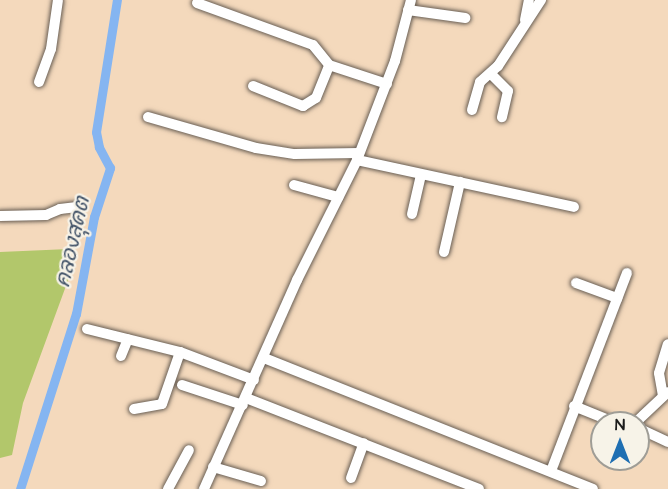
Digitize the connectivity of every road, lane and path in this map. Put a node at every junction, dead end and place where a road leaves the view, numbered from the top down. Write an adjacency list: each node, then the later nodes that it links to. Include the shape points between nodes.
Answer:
1 (58, 0): 10 (street, via 51,49)
2 (529, 0): 7 (street)
3 (541, 0): 7 (street)
4 (197, 3): 8 (street, via 313,45)
5 (410, 5): 6 (street); 11 (street)
6 (465, 18)
7 (524, 25): 9 (street)
8 (329, 64): 11 (street); 12 (street, via 316,98 303,106)
9 (491, 74): 13 (street, via 478,86); 15 (street, via 508,91)
10 (39, 82)
11 (387, 84): 16 (street)
12 (253, 86)
13 (472, 110)
14 (148, 117): 16 (street, via 256,148)
15 (502, 117)
16 (358, 157): 17 (street); 20 (street)
17 (421, 176): 18 (street); 23 (street)
18 (460, 182): 22 (street); 25 (street)
19 (294, 185): 20 (street)
20 (338, 197): 34 (street)
21 (77, 207): 24 (street, via 46,216)
22 (574, 207)
23 (412, 214)
24 (0, 216)
25 (444, 252)
26 (627, 273): 28 (street)
27 (576, 283): 28 (street)
28 (617, 298): 39 (street)
29 (87, 328): 30 (street)
30 (128, 339): 32 (street); 33 (street)
31 (668, 344): 37 (street, via 659,373)
32 (180, 352): 35 (street); 40 (street, via 162,404)
33 (121, 356)
34 (264, 358): 35 (street); 48 (street)
35 (254, 380): 38 (street)
36 (182, 385): 38 (street)
37 (666, 394): 41 (street)
38 (245, 402): 45 (street); 47 (street)
39 (574, 406): 42 (street); 48 (street)
40 (134, 409)
41 (648, 411)
42 (590, 412)
43 (650, 434): 44 (street)
44 (668, 442)
45 (363, 444): 49 (street); 51 (street)
46 (189, 450): 52 (street)
47 (213, 467): 50 (street); 53 (street)
48 (550, 471): 55 (street)
49 (351, 478)
50 (261, 481)
51 (453, 484): 54 (street)
52 (168, 489)
53 (204, 489)
54 (479, 489)
55 (593, 489)

